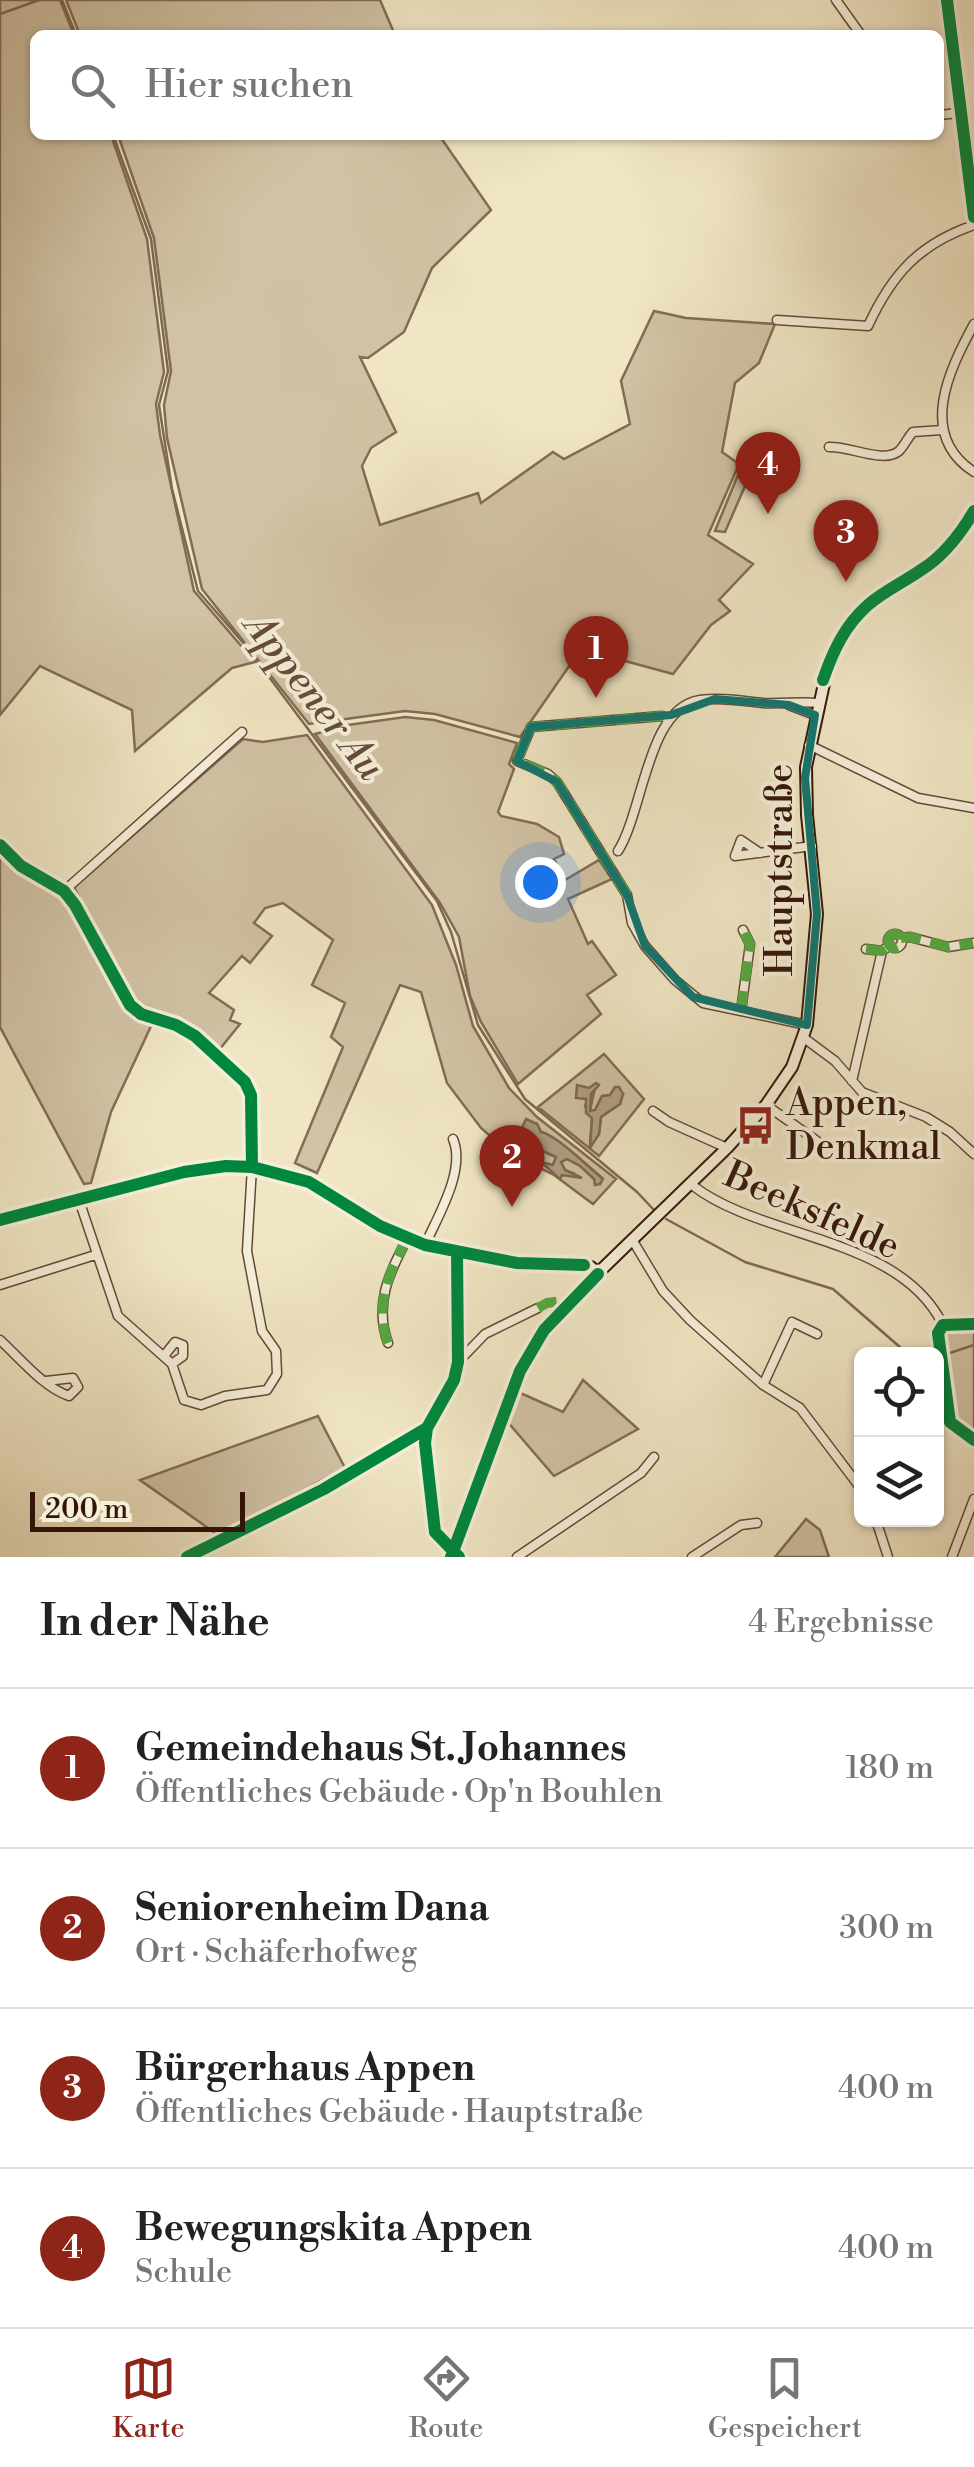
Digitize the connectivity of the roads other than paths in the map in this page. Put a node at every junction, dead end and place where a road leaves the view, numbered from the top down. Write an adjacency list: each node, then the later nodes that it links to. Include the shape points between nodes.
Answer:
1 (836, 0): 3 (street)
2 (947, 0): 5 (main road)
3 (857, 30)
4 (944, 115): 5 (street)
5 (959, 116): 6 (street); 7 (main road)
6 (974, 116)
7 (974, 217)
8 (974, 225): 9 (street, via 910,261 868,326)
9 (777, 320)
10 (974, 324): 11 (street, via 947,382)
11 (942, 430): 12 (street, via 914,432 887,457); 13 (street)
12 (829, 447)
13 (974, 472)
14 (974, 510): 15 (main road, Hauptstraße)
15 (971, 524): 16 (main road, Hauptstraße, via 931,564 850,624 828,664)
16 (816, 709): 17 (street, via 700,700); 19 (main road, Hauptstraße)
17 (668, 718): 23 (street); 30 (street, via 531,727 517,762 548,774 569,799 627,895 645,946 693,997)
18 (242, 732): 25 (street)
19 (809, 745): 20 (street, via 918,798); 22 (main road, Hauptstraße)
20 (974, 808)
21 (0, 845): 25 (street)
22 (812, 846): 24 (street); 31 (main road, Hauptstraße, via 817,914)
23 (618, 851)
24 (760, 853)
25 (64, 891): 40 (street, via 130,1004 194,1036 245,1082)
26 (742, 930): 30 (street, via 750,944)
27 (974, 942): 28 (street, via 950,948 897,934)
28 (886, 948): 29 (street); 33 (street)
29 (866, 949)
30 (741, 1011): 31 (street)
31 (807, 1025): 32 (main road, Hauptstraße)
32 (804, 1038): 33 (street); 34 (main road, Hauptstraße)
33 (852, 1081): 39 (street, via 862,1092 926,1117)
34 (766, 1104): 37 (street); 38 (main road, Hauptstraße)
35 (653, 1111): 38 (street)
36 (453, 1139): 46 (street, via 452,1175)
37 (817, 1141)
38 (727, 1148): 41 (main road, Hauptstraße)
39 (974, 1154)
40 (252, 1167): 42 (main road, via 204,1168); 44 (main road, via 321,1187); 59 (street, via 247,1252 262,1331 276,1351 275,1380 266,1390 193,1405 184,1400)
41 (692, 1185): 45 (main road, Hauptstraße); 52 (street, Beeksfelde, via 892,1272 925,1297)
42 (78, 1200): 43 (main road); 48 (street)
43 (0, 1220)
44 (407, 1238): 46 (main road); 56 (street, via 384,1291)
45 (634, 1241): 49 (main road, Hauptstraße); 61 (street, via 663,1291)
46 (426, 1244): 47 (main road)
47 (457, 1252): 49 (main road, via 528,1265 591,1267); 58 (street)
48 (95, 1255): 50 (street); 57 (street, via 118,1316)
49 (593, 1278): 71 (main road, Hauptstraße, via 544,1330 520,1371)
50 (0, 1285)
51 (538, 1308): 58 (street, via 486,1334)
52 (943, 1324): 53 (street); 63 (street, via 938,1334 950,1422)
53 (974, 1324)
54 (817, 1334): 61 (street, via 792,1322)
55 (0, 1340): 60 (street)
56 (388, 1343)
57 (164, 1356): 59 (street); 59 (street, via 170,1344 183,1344 183,1356)
58 (458, 1362): 62 (street)
59 (172, 1364)
60 (46, 1381)
61 (763, 1385): 65 (street, via 800,1408)
62 (427, 1428): 69 (street); 70 (street)
63 (974, 1440)
64 (654, 1457): 72 (street)
65 (854, 1479)
66 (974, 1499): 75 (street)
67 (757, 1523): 73 (street)
68 (878, 1527): 74 (street)
69 (439, 1539)
70 (187, 1557)
71 (451, 1557)
72 (517, 1557)
73 (692, 1557)
74 (888, 1557)
75 (952, 1557)

